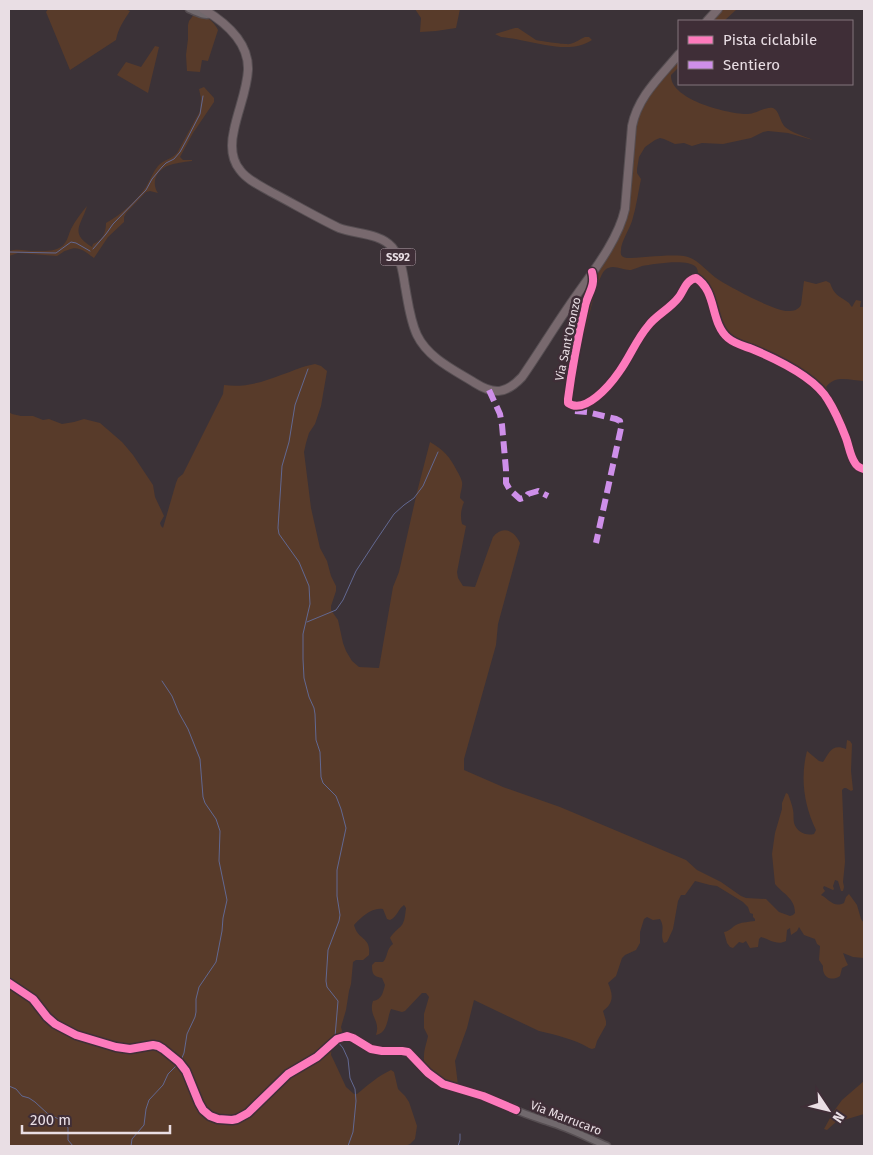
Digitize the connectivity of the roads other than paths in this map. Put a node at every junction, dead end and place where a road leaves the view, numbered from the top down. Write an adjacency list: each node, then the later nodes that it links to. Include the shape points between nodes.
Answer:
1 (190, 9): 4 (street)
2 (203, 9): 4 (main road, SS92)
3 (718, 9): 5 (main road)
4 (211, 14): 7 (main road, SS92, via 231,30 247,59 247,79 232,142 239,169 253,181 338,228 388,243 400,263 417,335 431,354 452,369 489,390 513,386)
5 (709, 20)
6 (678, 55): 7 (main road, SS92, via 638,107 632,126 624,215)
7 (592, 272): 8 (street, Via Sant'Oronzo, via 594,284 586,303 568,403 584,405 608,386 648,325 675,302 689,281 696,278 708,292 726,337 792,369 824,393 846,436 854,462)
8 (864, 469)
9 (9, 983): 10 (street, Via Marrucaro, via 33,999 60,1028 76,1035 116,1047 158,1046 163,1049 186,1071 203,1110 218,1119 232,1120 248,1113 288,1074 322,1054 335,1040 347,1036 371,1049 406,1051 443,1084 483,1096)
10 (607, 1146)

